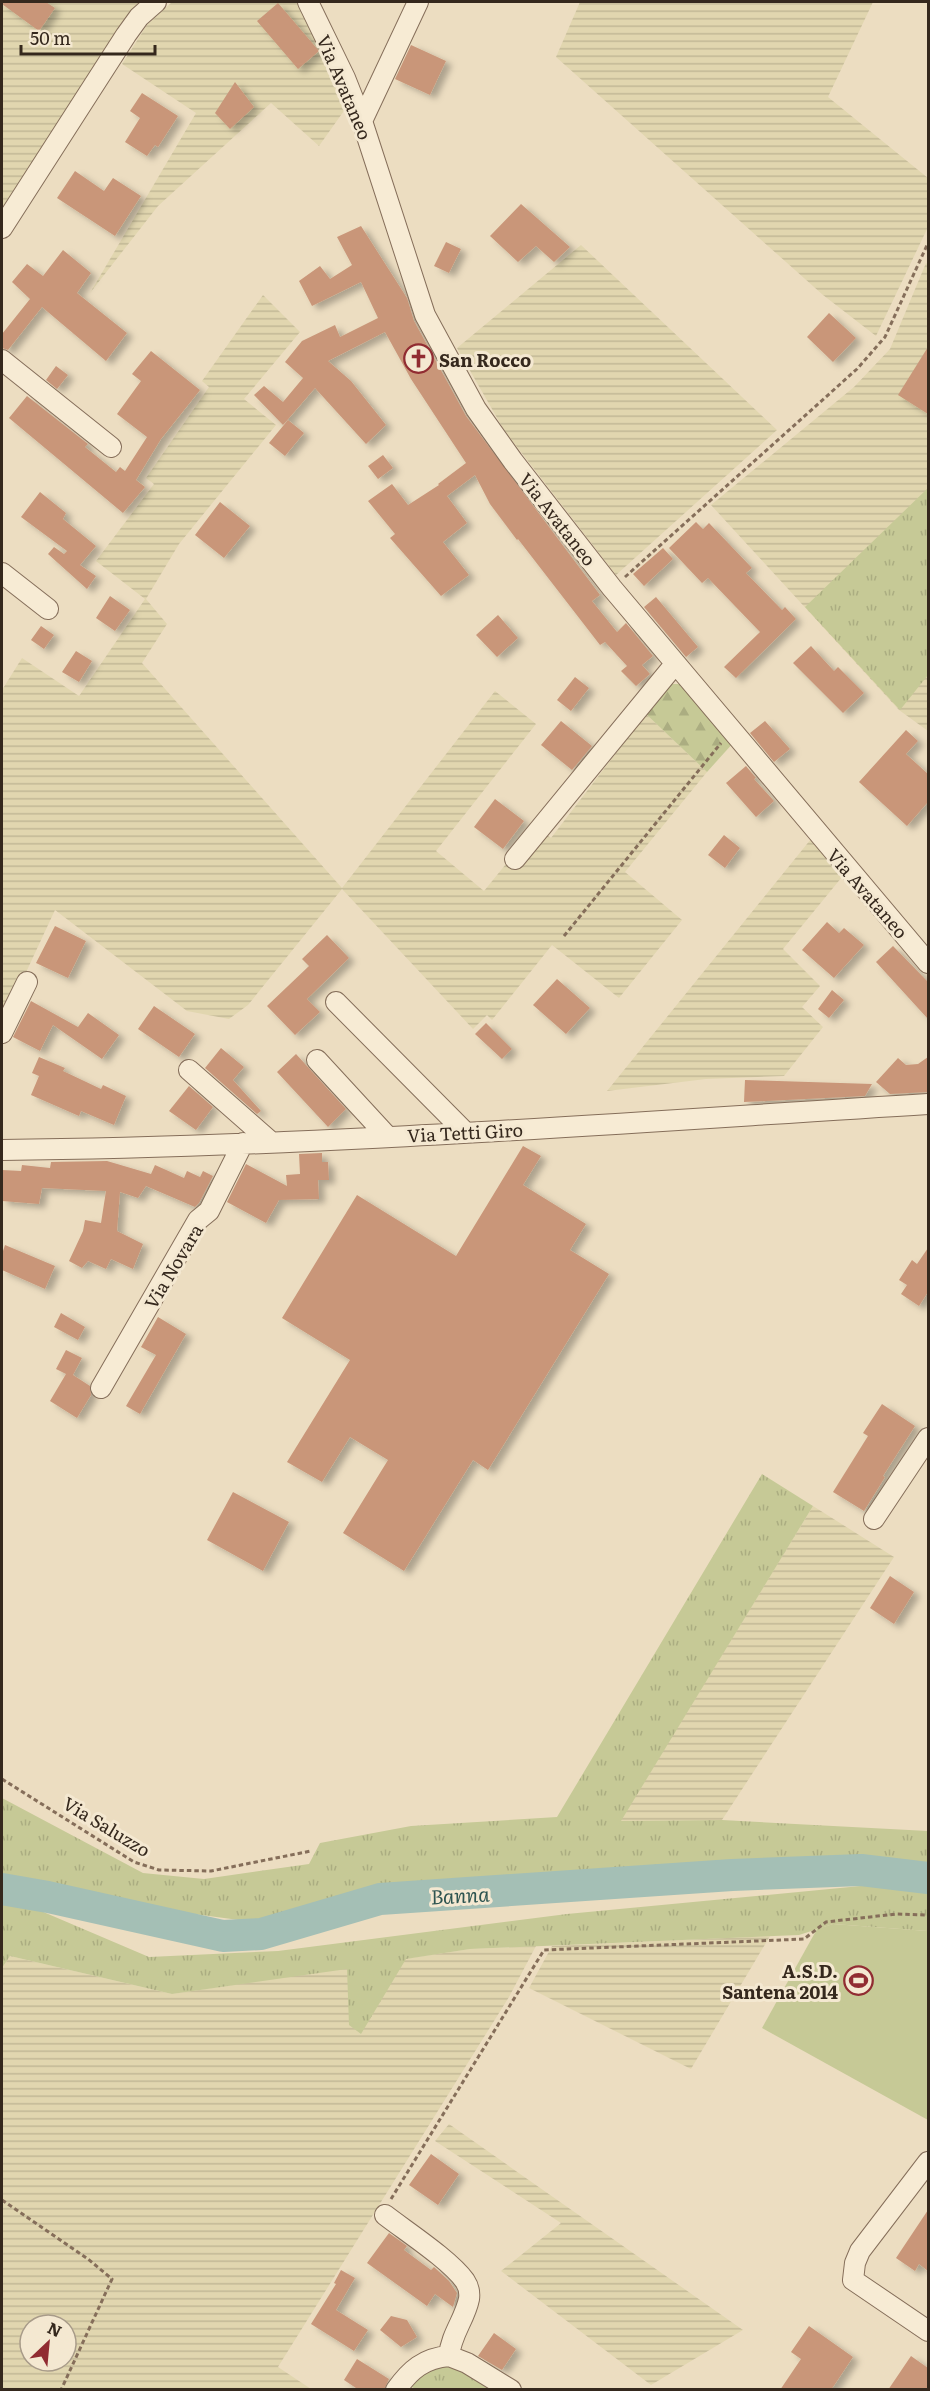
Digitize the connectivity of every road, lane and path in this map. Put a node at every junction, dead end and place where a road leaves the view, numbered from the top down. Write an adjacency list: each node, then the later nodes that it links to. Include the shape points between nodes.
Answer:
1 (156, 2): 5 (street, via 126,35)
2 (308, 2): 4 (street, Via Avataneo)
3 (418, 2): 4 (street)
4 (362, 121): 10 (street, Via Avataneo, via 414,286 438,341 492,432)
5 (2, 228)
6 (928, 243): 10 (path, via 885,337 857,369)
7 (2, 360): 8 (street)
8 (111, 447)
9 (2, 573): 11 (street)
10 (612, 588): 12 (street, Via Avataneo)
11 (48, 609)
12 (675, 664): 13 (street, Via Avataneo); 14 (street)
13 (731, 730): 15 (path); 16 (street, Via Avataneo)
14 (515, 859)
15 (564, 936)
16 (928, 963)
17 (27, 982): 19 (street)
18 (336, 1002): 23 (street)
19 (2, 1032)
20 (317, 1060): 24 (street)
21 (189, 1070): 25 (street)
22 (928, 1104): 23 (street, Via Tetti Giro)
23 (465, 1132): 24 (street, Via Tetti Giro)
24 (387, 1136): 25 (street, Via Tetti Giro)
25 (271, 1142): 26 (street, Via Tetti Giro)
26 (243, 1143): 27 (street, Via Tetti Giro); 28 (street, Via Novara, via 209,1211 198,1220)
27 (2, 1150)
28 (101, 1388)
29 (928, 1438): 30 (street)
30 (874, 1519)
31 (2, 1779): 32 (path, Via Saluzzo, via 116,1852 159,1870 211,1871)
32 (311, 1851)
33 (928, 1915): 36 (path, via 896,1914 826,1922 804,1939 544,1950)
34 (928, 2162): 37 (street, via 860,2251 853,2280)
35 (2, 2200): 39 (path, via 112,2279)
36 (385, 2215): 38 (street, via 466,2282 469,2298 452,2336)
37 (928, 2331)
38 (449, 2356): 40 (street, via 426,2361 405,2377); 41 (street)
39 (61, 2390)
40 (396, 2390)
41 (512, 2390)

